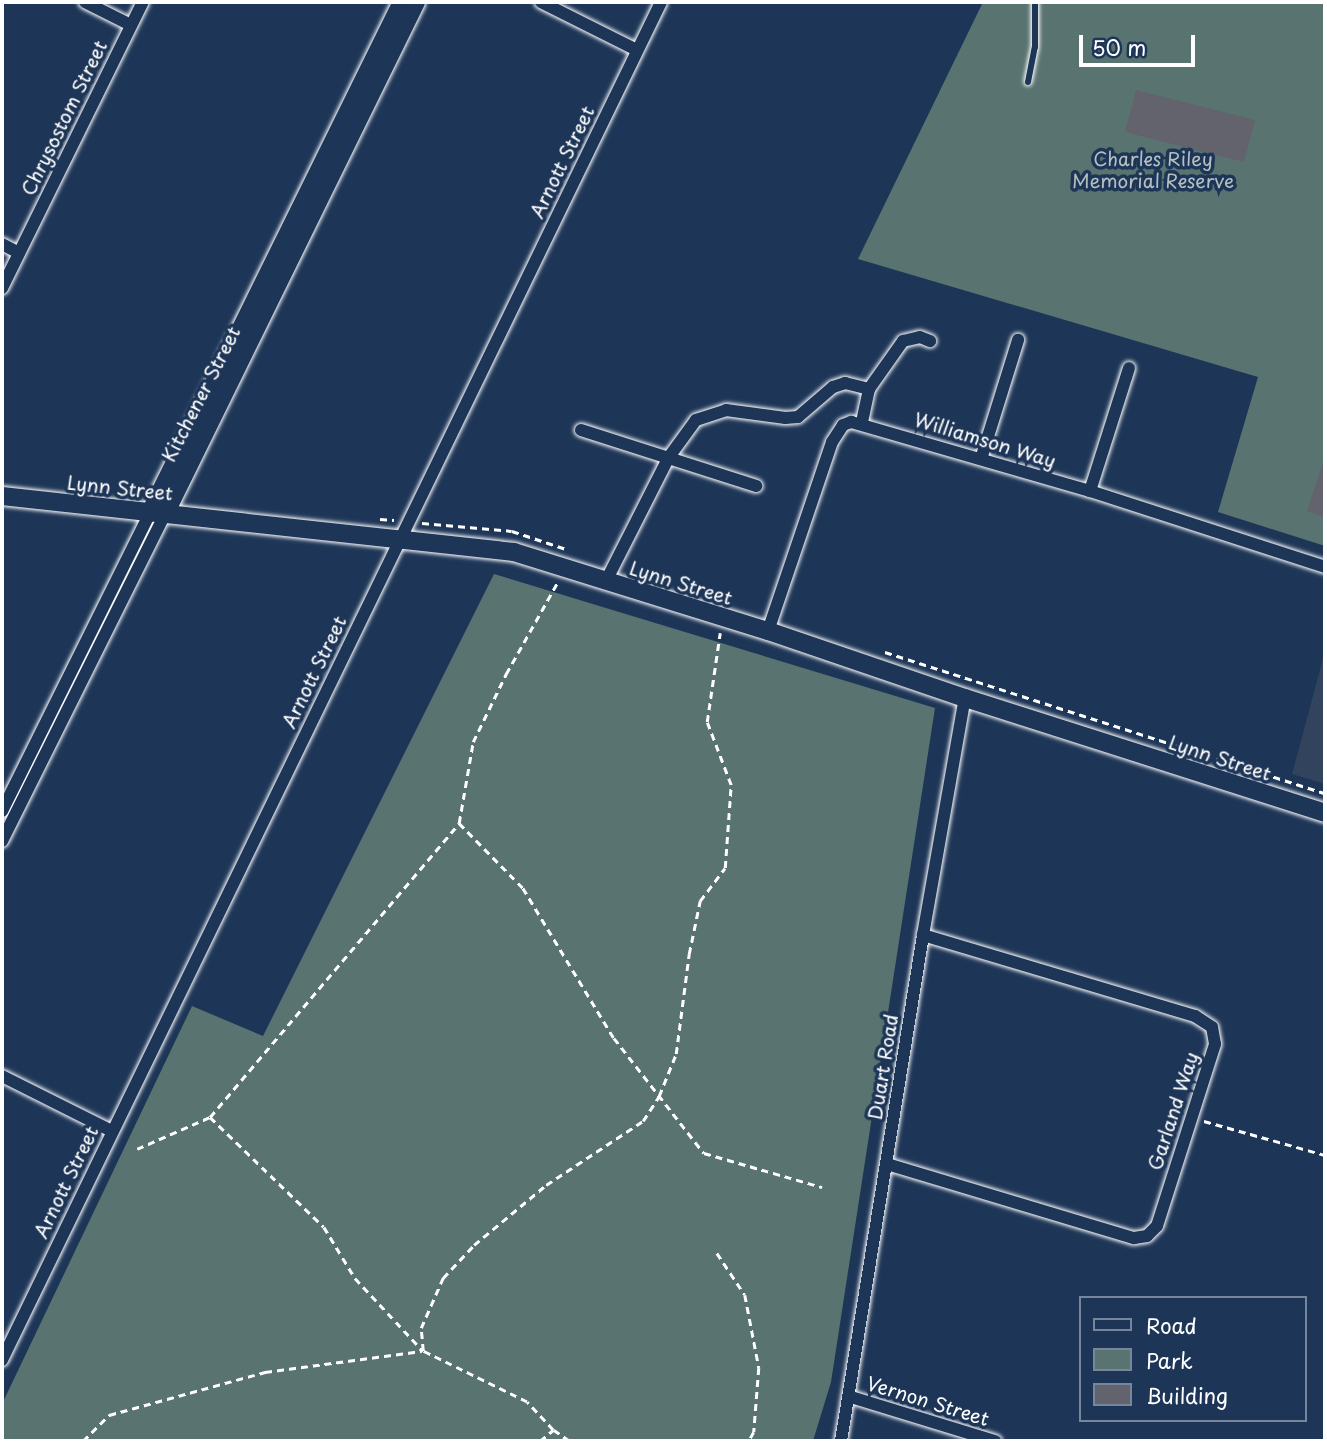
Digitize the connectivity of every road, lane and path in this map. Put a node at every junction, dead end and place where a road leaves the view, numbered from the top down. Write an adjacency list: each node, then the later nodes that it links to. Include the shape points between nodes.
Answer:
1 (85, 2): 8 (street)
2 (143, 2): 8 (street, Chrysostom Street)
3 (402, 2): 25 (street, Kitchener Street)
4 (416, 2): 25 (street, Kitchener Street)
5 (541, 2): 9 (street)
6 (661, 2): 9 (street, Arnott Street)
7 (1035, 2): 10 (lane, via 1035,47)
8 (131, 24): 12 (street, Chrysostom Street)
9 (637, 50): 26 (street, Arnott Street)
10 (1028, 82)
11 (2, 244): 12 (street)
12 (19, 253): 13 (street, Chrysostom Street)
13 (2, 288)
14 (1018, 340): 21 (street)
15 (930, 341): 17 (street, via 920,337 903,341)
16 (1129, 368): 23 (street)
17 (869, 389): 18 (street); 20 (street, via 845,383 832,387 798,417 741,410 709,413 688,428)
18 (862, 422): 21 (street, Williamson Way); 31 (street, via 843,425 832,442)
19 (581, 430): 20 (street)
20 (669, 457): 22 (street); 29 (street)
21 (981, 459): 23 (street, Williamson Way)
22 (756, 486)
23 (1090, 491): 27 (street, Williamson Way)
24 (2, 496): 25 (street, Lynn Street)
25 (158, 513): 26 (street, Lynn Street); 33 (street, Kitchener Street); 36 (street, Kitchener Street)
26 (401, 538): 28 (street, Lynn Street, via 514,552); 42 (street, Arnott Street)
27 (1325, 567)
28 (564, 568): 29 (street, Lynn Street); 35 (path, via 473,742)
29 (606, 581): 30 (street, Lynn Street)
30 (722, 618): 31 (street, Lynn Street); 39 (path, via 707,722 731,785 725,868 700,901 676,1054)
31 (768, 631): 32 (street, Lynn Street)
32 (965, 698): 34 (street, Lynn Street); 37 (street, Duart Road)
33 (2, 811)
34 (1325, 813)
35 (459, 823): 39 (path, via 523,888 614,1038); 40 (path)
36 (2, 841)
37 (923, 935): 41 (street, Garland Way, via 1195,1016 1212,1027 1215,1044); 45 (street, Duart Road)
38 (2, 1076): 42 (street)
39 (659, 1096): 46 (path, via 704,1153); 48 (path, via 643,1121 546,1185 474,1245 443,1278 421,1328)
40 (210, 1117): 43 (path); 48 (path, via 324,1227 355,1278)
41 (1192, 1118): 44 (path); 45 (street, Garland Way, via 1157,1226 1147,1236 1134,1238)
42 (112, 1131): 49 (street, Arnott Street)
43 (137, 1149)
44 (1325, 1155)
45 (887, 1164): 50 (street, Duart Road)
46 (822, 1187)
47 (716, 1253): 55 (path, via 744,1294 759,1368 754,1432)
48 (423, 1351): 51 (path, via 527,1402); 52 (path, via 265,1371 109,1415)
49 (2, 1360)
50 (851, 1397): 56 (street, Duart Road); 57 (street, Vernon Street)
51 (553, 1430): 53 (path); 54 (path)
52 (83, 1441)
53 (540, 1441)
54 (569, 1441)
55 (749, 1441)
56 (841, 1441)
57 (995, 1441)

